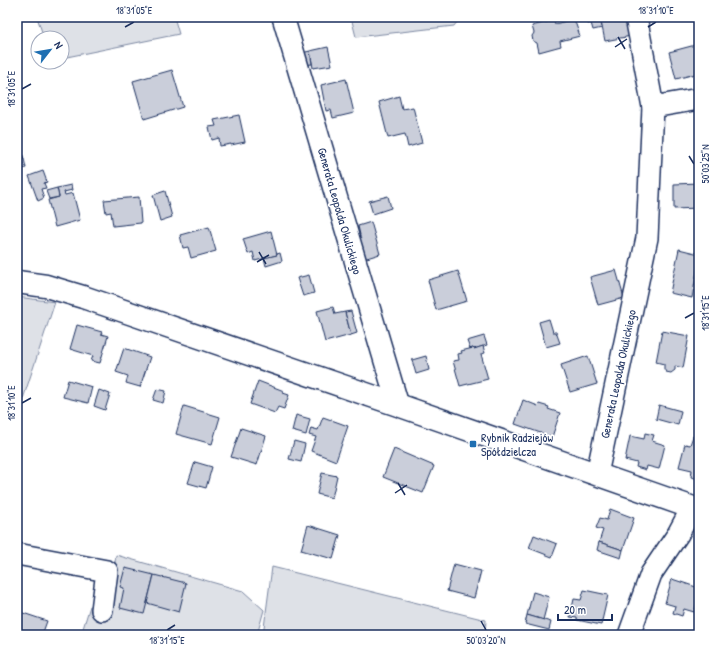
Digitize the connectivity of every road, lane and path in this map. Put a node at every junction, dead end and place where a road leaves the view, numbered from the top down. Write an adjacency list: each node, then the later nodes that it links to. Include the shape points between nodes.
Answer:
1 (283, 17): 6 (street, Generała Leopolda Okulickiego)
2 (636, 17): 4 (street, Generała Leopolda Okulickiego)
3 (699, 99): 4 (street)
4 (653, 107): 7 (street, Generała Leopolda Okulickiego, via 647,238)
5 (17, 282): 6 (street, via 46,286 77,296)
6 (398, 405): 7 (street)
7 (597, 474): 8 (street)
8 (695, 509): 11 (street, via 651,574)
9 (17, 554): 10 (street, via 107,571)
10 (102, 610)
11 (629, 635)

